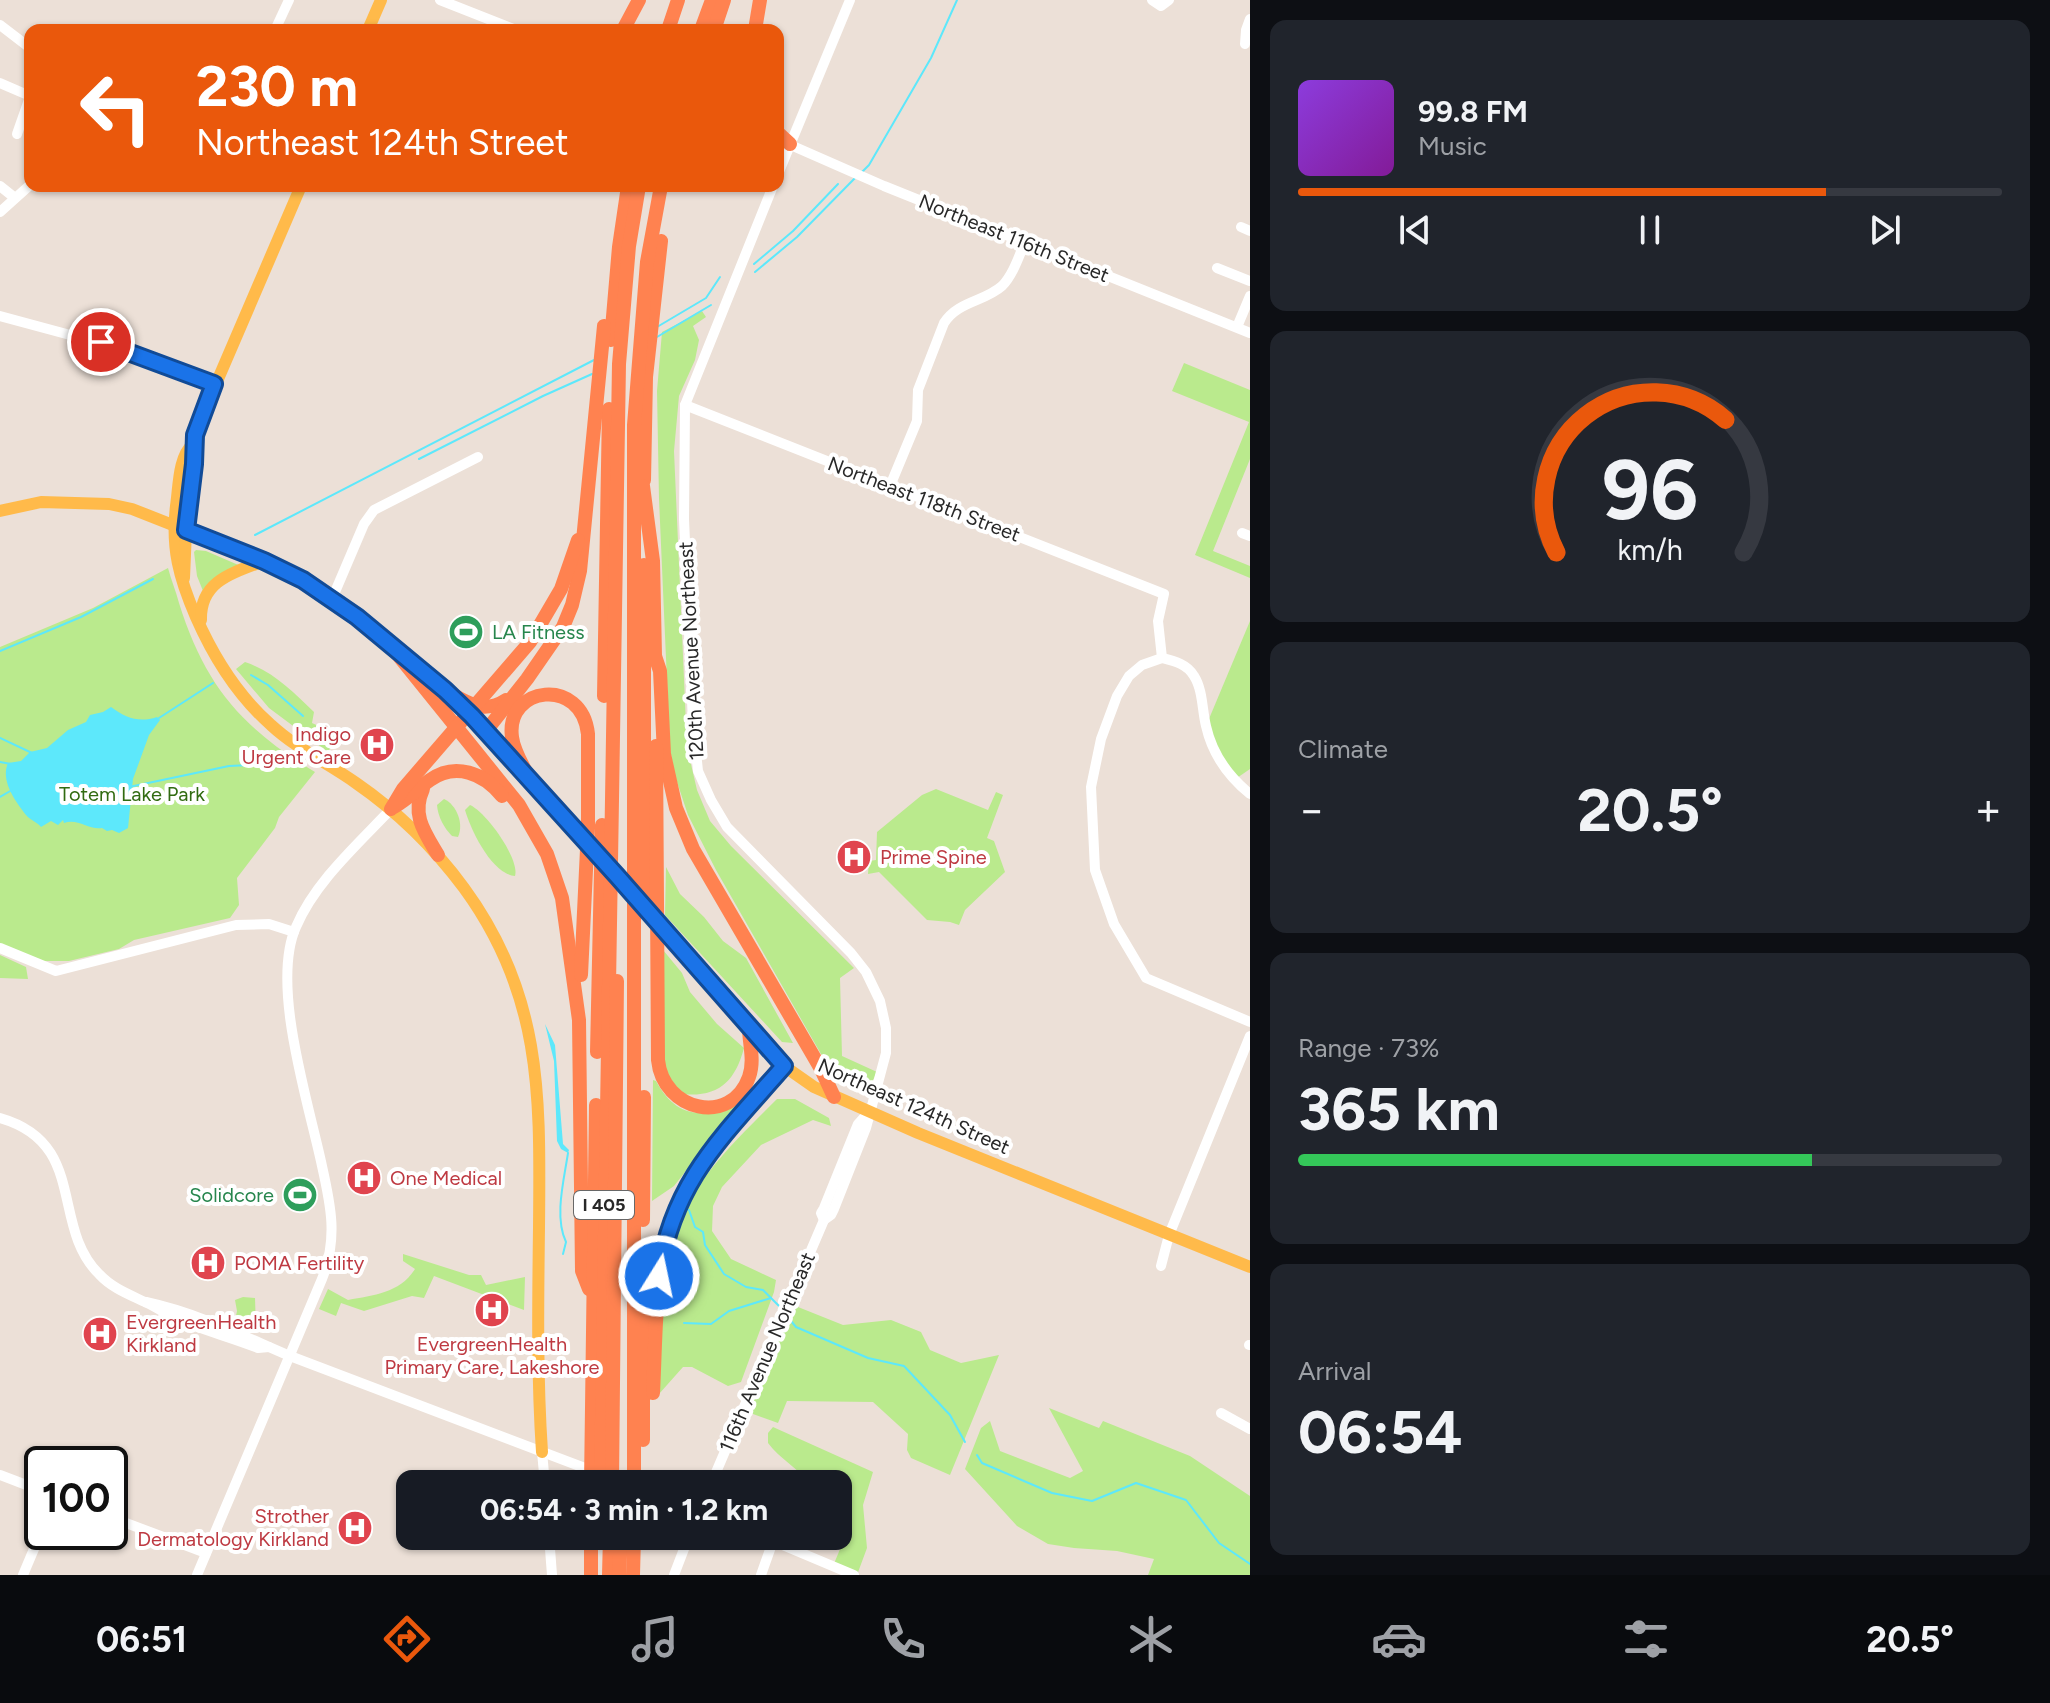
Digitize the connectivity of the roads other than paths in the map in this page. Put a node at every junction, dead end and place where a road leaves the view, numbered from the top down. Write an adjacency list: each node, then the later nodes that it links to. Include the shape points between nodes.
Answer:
1 (289, 0): 14 (street)
2 (381, 0): 15 (main road)
3 (440, 0): 16 (street)
4 (641, 0): 17 (highway); 18 (highway)
5 (678, 0): 19 (highway)
6 (687, 0): 20 (highway)
7 (712, 0): 21 (highway)
8 (724, 0): 22 (highway)
9 (760, 0): 23 (highway)
10 (850, 0): 31 (street)
11 (1152, 0): 12 (street, via 1161,6)
12 (1169, 0)
13 (1250, 19): 26 (street)
14 (278, 24)
15 (371, 24)
16 (501, 24)
17 (627, 24)
18 (638, 24)
19 (670, 24)
20 (679, 24)
21 (703, 24)
22 (716, 24)
23 (755, 24)
24 (0, 25): 25 (street)
25 (24, 43)
26 (1245, 44)
27 (0, 83): 28 (street)
28 (24, 93)
29 (24, 114): 30 (street)
30 (17, 134)
31 (784, 143): 42 (street, Northeast 116th Street)
32 (0, 186): 40 (street)
33 (24, 190): 40 (street)
34 (298, 192): 52 (main road)
35 (627, 192): 48 (highway)
36 (638, 192): 48 (highway, I 405)
37 (660, 192): 46 (highway, I 405, via 647,262)
38 (670, 192): 46 (highway, I 405)
39 (771, 192): 54 (street, 120th Avenue Northeast)
40 (15, 198): 41 (street)
41 (0, 212)
42 (1025, 242): 49 (street, Northeast 116th Street); 57 (street, via 1003,285 960,307 944,323 918,390 917,421)
43 (1217, 268): 44 (street)
44 (1250, 281)
45 (1250, 296): 49 (street)
46 (648, 300): 51 (highway, I 405)
47 (0, 316): 52 (street, via 122,349)
48 (612, 327): 53 (highway); 53 (highway, I 405)
49 (1237, 327): 50 (street, Northeast 116th Street)
50 (1250, 333)
51 (641, 380): 56 (highway, I 405); 80 (highway, I 405, via 632,666)
52 (214, 384): 60 (main road, via 193,444 194,464)
53 (608, 391): 59 (highway); 76 (highway, I 405); 92 (highway, I 405)
54 (685, 405): 57 (street, Northeast 118th Street); 87 (street, 120th Avenue Northeast, via 685,575 698,771 727,827 851,953 876,990 884,1011 886,1053)
55 (478, 457): 62 (street, via 374,510)
56 (643, 486): 65 (highway, via 653,561); 97 (highway, I 405)
57 (890, 486): 66 (street, Northeast 118th Street, via 1164,594 1158,621)
58 (0, 511): 60 (main road, via 41,502 89,502 132,509)
59 (587, 513): 68 (highway, via 572,605 552,646); 74 (highway, via 561,589 530,642)
60 (180, 528): 61 (main road); 63 (main road, via 184,581)
61 (264, 561): 62 (main road); 63 (main road, via 210,588 201,603)
62 (332, 599): 64 (main road)
63 (201, 627): 74 (main road, via 229,677 269,724)
64 (386, 640): 67 (main road); 78 (highway, via 505,785 539,840 562,898)
65 (655, 656): 83 (highway, via 658,1060 671,1093 688,1104 708,1107 735,1097 750,1074); 86 (highway, via 666,768 676,808)
66 (1162, 658): 73 (street, via 1178,662 1195,677 1214,751); 82 (street, via 1129,676 1101,739 1091,787 1094,863 1114,924 1146,978)
67 (445, 690): 69 (highway)
68 (516, 693): 69 (highway, via 496,706); 70 (highway)
69 (471, 708): 70 (main road, Northeast 124th Street)
70 (486, 731): 72 (main road, Northeast 124th Street)
71 (428, 781): 74 (highway); 75 (highway, via 419,797 418,815); 78 (highway, via 463,771 495,787 535,847)
72 (532, 783): 81 (highway, via 512,738 514,718 535,697 559,695 580,708 588,734); 83 (main road, Northeast 124th Street)
73 (1250, 794)
74 (391, 809): 75 (main road); 77 (street, via 325,881)
75 (438, 855): 98 (main road, via 501,951 534,1054 540,1124)
76 (611, 925): 94 (highway, via 618,999); 103 (highway, I 405, via 605,1115)
77 (294, 932): 79 (street, via 269,924 236,925 56,971); 93 (street, via 287,963 288,1006 333,1228 327,1266)
78 (570, 939): 81 (highway)
79 (0, 948)
80 (635, 955): 94 (highway, via 629,972 625,1070); 102 (highway, I 405)
81 (579, 1020): 92 (highway, via 582,1271)
82 (1250, 1022)
83 (749, 1027): 85 (main road, Northeast 124th Street)
84 (1250, 1036): 89 (street)
85 (784, 1066): 86 (main road, Northeast 124th Street); 97 (highway, via 706,1156 674,1215 660,1268 651,1413)
86 (834, 1097): 87 (main road, Northeast 124th Street)
87 (869, 1112): 89 (main road, Northeast 124th Street); 106 (street, 116th Avenue Northeast, via 858,1124 821,1213 824,1220)
88 (0, 1118): 93 (street, via 30,1133 54,1159 79,1246 115,1288 172,1317)
89 (1169, 1235): 90 (street); 91 (main road, Northeast 124th Street)
90 (1161, 1266)
91 (1250, 1267)
92 (592, 1297): 101 (highway, I 405)
93 (290, 1356): 98 (street); 121 (street)
94 (618, 1398): 104 (highway)
95 (1221, 1413): 96 (street)
96 (1250, 1429)
97 (643, 1440): 105 (highway, I 405)
98 (542, 1452): 99 (street); 100 (street)
99 (544, 1470)
100 (589, 1470)
101 (591, 1470)
102 (619, 1470)
103 (619, 1470)
104 (619, 1470)
105 (643, 1470)
106 (717, 1470)
107 (0, 1475): 108 (street)
108 (24, 1484)
109 (128, 1524): 121 (street)
110 (34, 1550): 122 (street)
111 (550, 1550): 124 (street)
112 (591, 1550): 125 (highway)
113 (600, 1550): 126 (highway)
114 (610, 1550): 127 (highway)
115 (620, 1550): 128 (highway)
116 (634, 1550): 129 (highway)
117 (643, 1550): 130 (highway)
118 (684, 1550): 131 (street)
119 (770, 1550): 132 (street)
120 (794, 1550): 133 (street)
121 (206, 1553): 123 (street)
122 (23, 1575)
123 (197, 1575)
124 (552, 1575)
125 (591, 1575)
126 (600, 1575)
127 (609, 1575)
128 (619, 1575)
129 (633, 1575)
130 (642, 1575)
131 (674, 1575)
132 (761, 1575)
133 (854, 1575)

